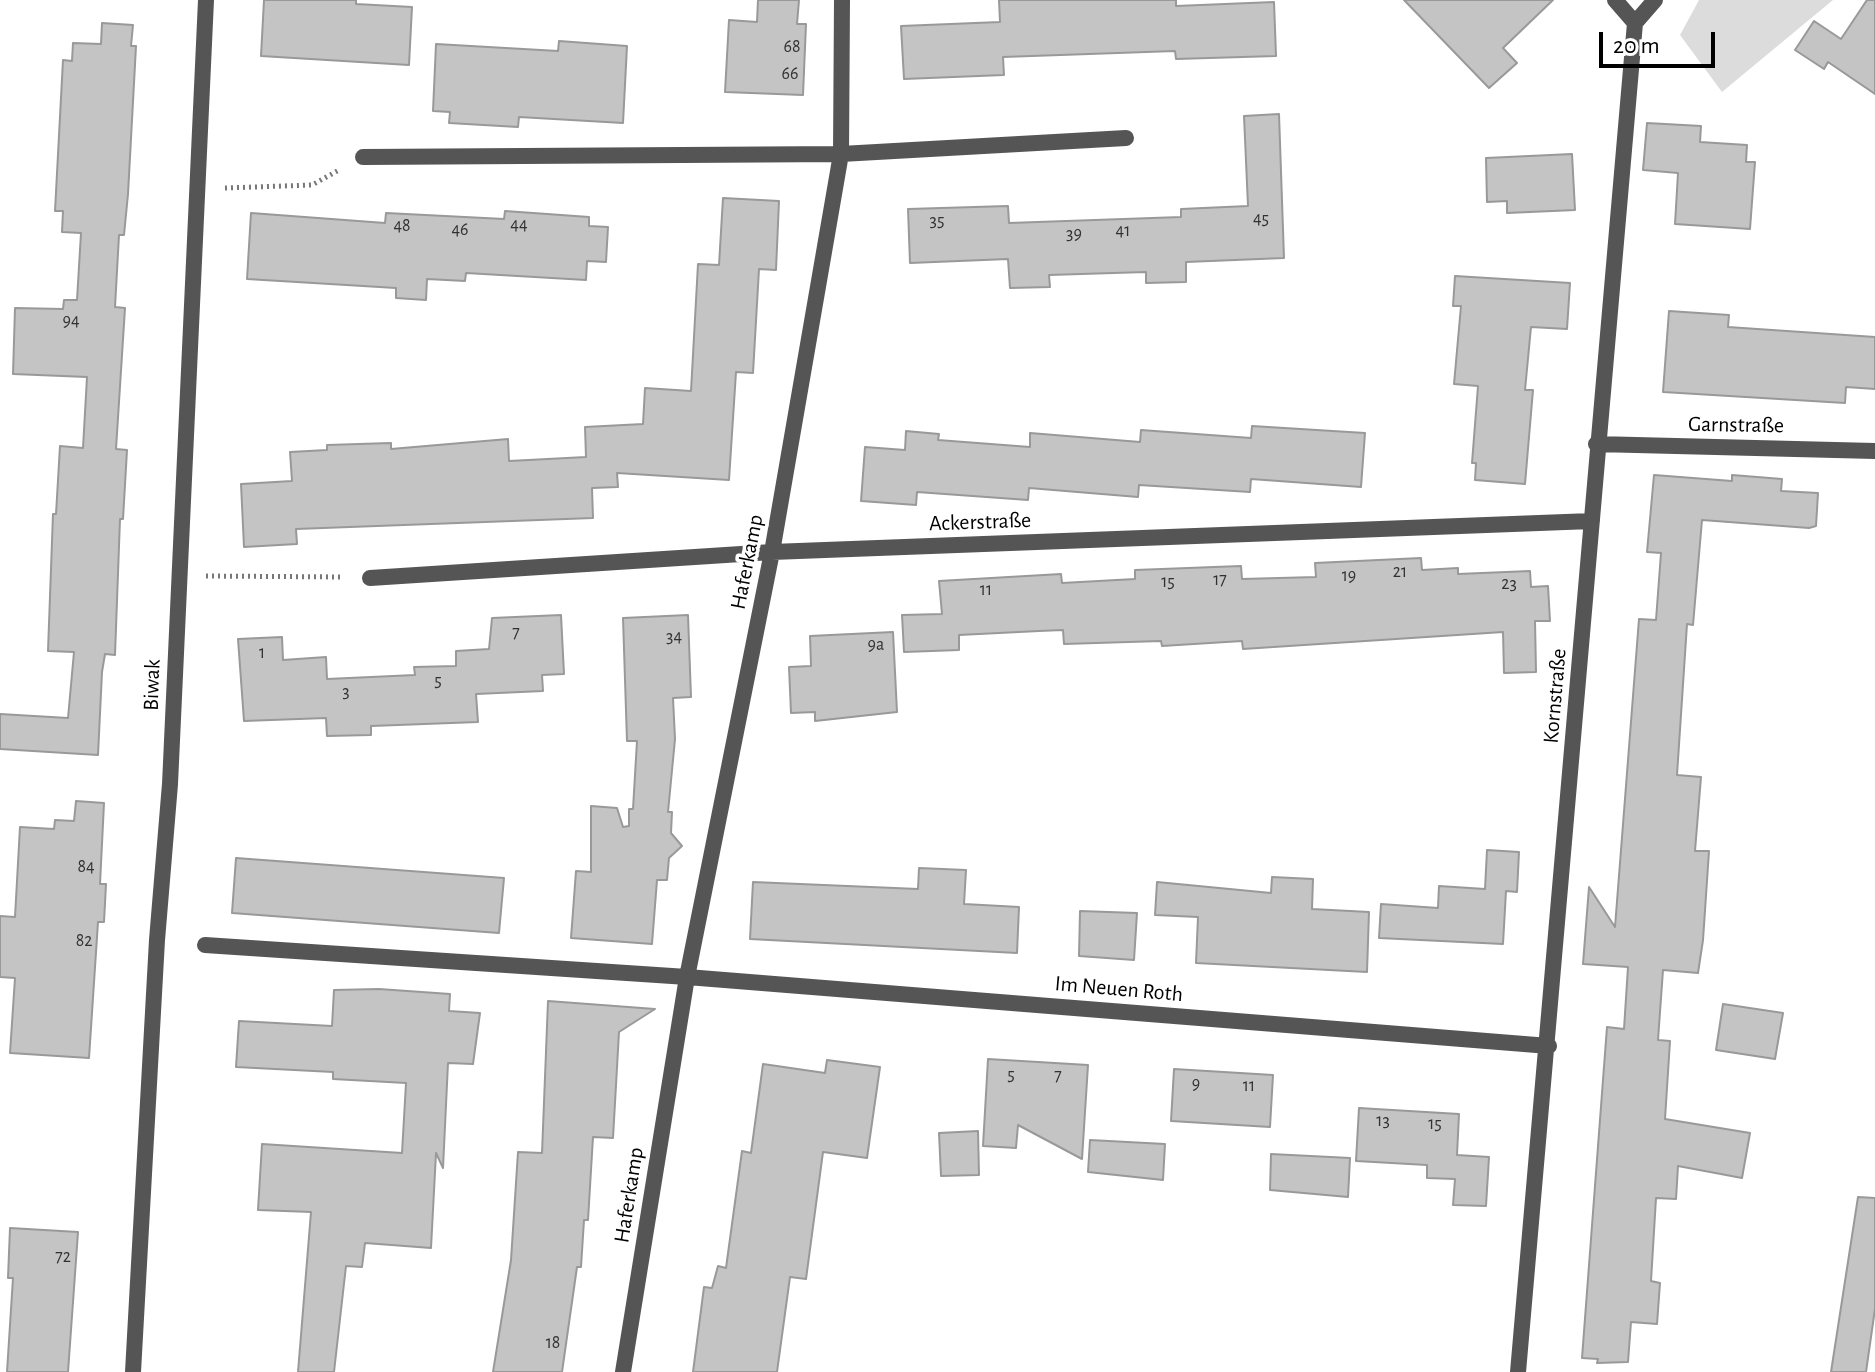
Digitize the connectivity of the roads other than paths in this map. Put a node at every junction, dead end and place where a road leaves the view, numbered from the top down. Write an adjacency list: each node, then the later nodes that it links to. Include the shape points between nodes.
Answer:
1 (206, 0): 17 (street, Biwak, via 170,784)
2 (842, 0): 7 (street, Haferkamp)
3 (1615, 0): 5 (street)
4 (1655, 0): 5 (street)
5 (1635, 23): 9 (street, Kornstraße)
6 (1126, 138): 7 (street)
7 (841, 154): 8 (street); 12 (street, Haferkamp)
8 (363, 157)
9 (1596, 444): 10 (street, Garnstraße); 11 (street, Kornstraße)
10 (1875, 451)
11 (1592, 521): 12 (street, Ackerstraße); 16 (street, Kornstraße)
12 (772, 552): 13 (street, Ackerstraße); 15 (street, Haferkamp)
13 (370, 578)
14 (205, 945): 15 (street)
15 (687, 977): 16 (street, Im Neuen Roth); 18 (street, Haferkamp)
16 (1549, 1046): 19 (street, Kornstraße)
17 (133, 1372)
18 (623, 1372)
19 (1518, 1372)

